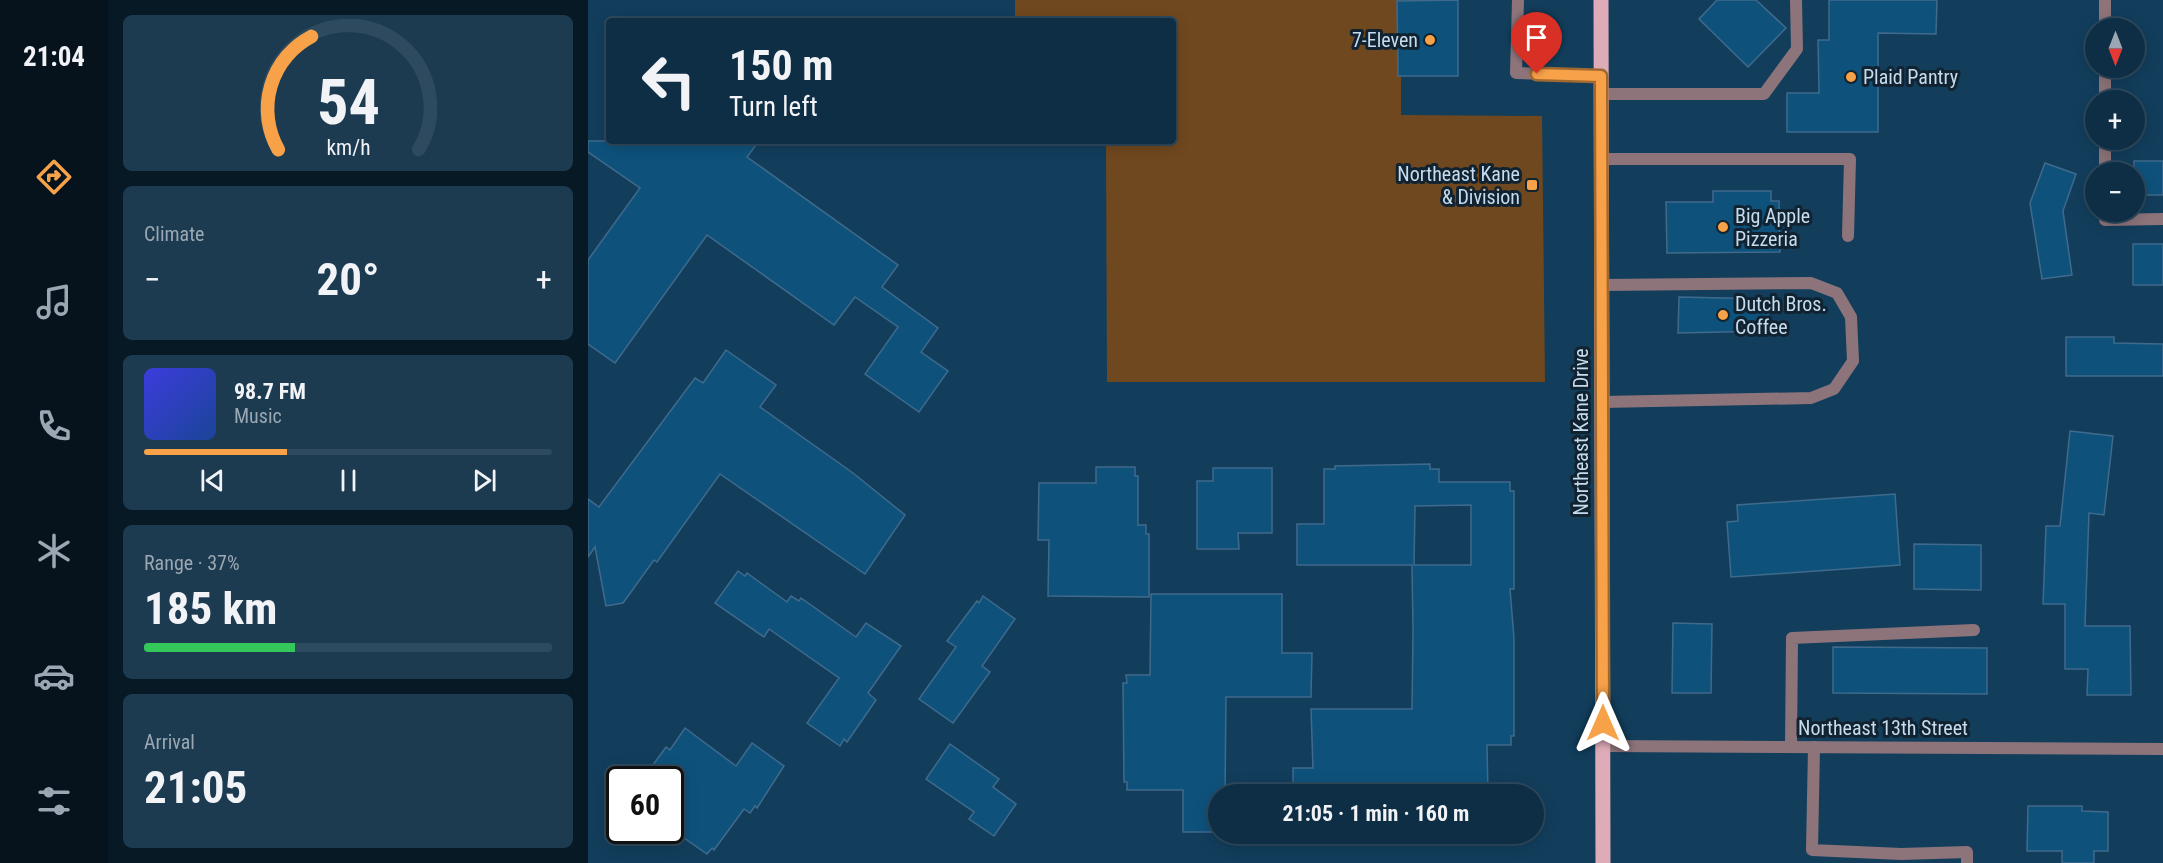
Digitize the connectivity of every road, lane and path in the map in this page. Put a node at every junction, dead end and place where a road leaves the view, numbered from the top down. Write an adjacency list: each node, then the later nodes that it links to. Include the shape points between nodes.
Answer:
1 (1518, 0): 6 (street, via 1516,73)
2 (1601, 0): 6 (main road, Northeast Kane Drive)
3 (1796, 0): 7 (street, via 1797,49 1764,94)
4 (2105, 0): 5 (street)
5 (2105, 18)
6 (1601, 76): 7 (main road, Northeast Kane Drive)
7 (1601, 94): 8 (main road, Northeast Kane Drive)
8 (1602, 159): 11 (street, via 1850,159); 12 (main road, Northeast Kane Drive)
9 (2145, 219): 10 (street)
10 (2163, 219)
11 (1848, 236)
12 (1602, 285): 13 (main road, Northeast Kane Drive); 13 (street, via 1811,283 1837,293 1851,317 1853,361 1834,389 1811,398)
13 (1602, 402): 15 (main road, Northeast Kane Drive)
14 (1974, 630): 16 (street, via 1792,638)
15 (1603, 746): 16 (street, Northeast 13th Street); 19 (main road, Northeast Kane Drive)
16 (1791, 747): 17 (street, Northeast 13th Street)
17 (1814, 747): 18 (street, Northeast 13th Street); 20 (street, via 1812,850 1967,852)
18 (2163, 749)
19 (1603, 863)
20 (1967, 863)

